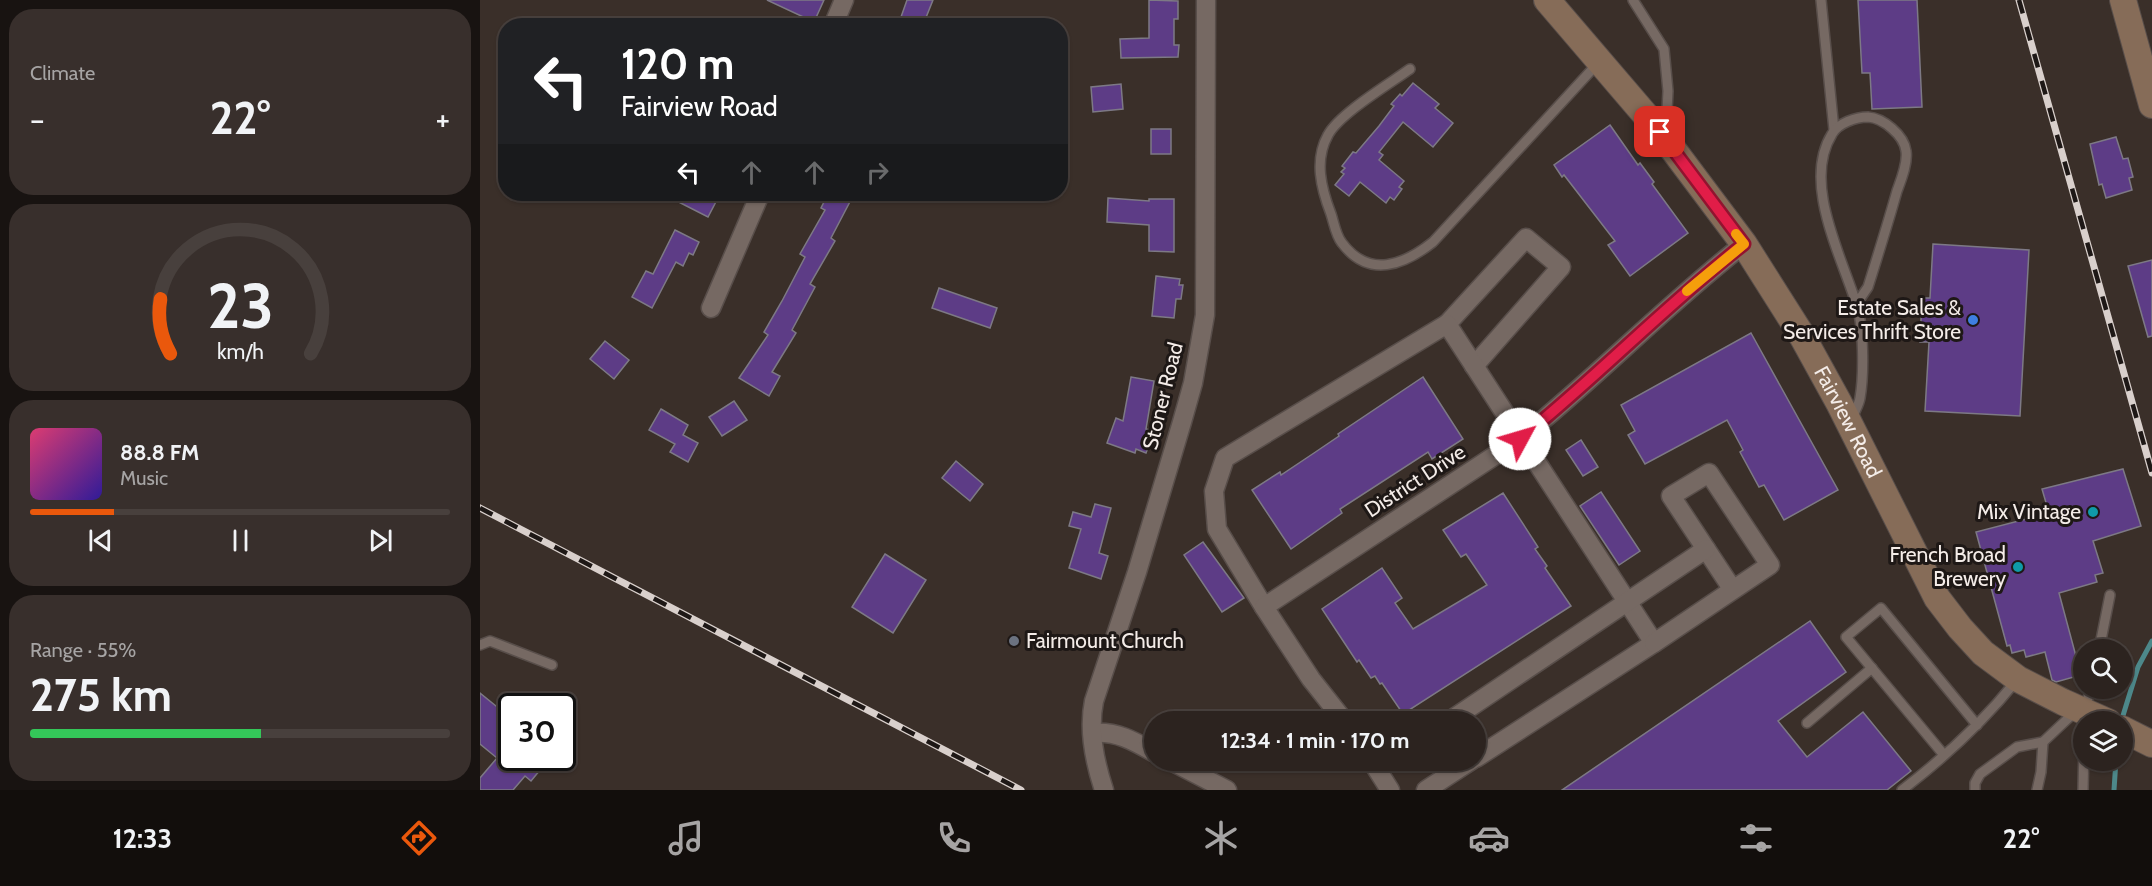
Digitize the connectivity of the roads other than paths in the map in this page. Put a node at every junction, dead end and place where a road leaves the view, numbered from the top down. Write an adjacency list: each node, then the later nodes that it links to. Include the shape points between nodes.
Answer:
1 (844, 0): 7 (street)
2 (1206, 0): 38 (street, Stoner Road, via 1205,315 1182,422 1094,701)
3 (1547, 0): 8 (main road, Fairview Road)
4 (1633, 0): 11 (lane, via 1664,49 1667,111)
5 (1821, 0): 12 (lane)
6 (2123, 0): 10 (main road)
7 (836, 18)
8 (1599, 61): 9 (lane, via 1433,242 1416,256 1395,264 1375,265 1357,259 1341,242 1326,202 1321,154 1338,121); 11 (main road, Fairview Road)
9 (1410, 69)
10 (2152, 105)
11 (1656, 128): 14 (main road, Fairview Road)
12 (1834, 130): 15 (lane, via 1824,147 1821,183 1830,234); 15 (lane, via 1855,118 1870,117 1884,122 1899,136 1906,151 1868,287)
13 (757, 201): 16 (street)
14 (1744, 244): 19 (main road, Fairview Road, via 1801,334); 20 (street, District Drive)
15 (1857, 303): 19 (lane, via 1863,350 1860,399)
16 (711, 308)
17 (1448, 324): 18 (street); 18 (street, via 1526,237 1561,267); 25 (street, via 1225,458 1214,491 1216,529)
18 (1474, 366): 20 (street)
19 (1849, 424): 31 (main road, Fairview Road, via 1937,598 1983,652)
20 (1520, 439): 24 (street); 25 (street, District Drive)
21 (1706, 549): 22 (street); 22 (street, via 1671,496 1709,473 1770,565); 24 (street)
22 (1733, 590): 27 (street)
23 (2110, 595): 26 (lane)
24 (1628, 603): 27 (street); 33 (street)
25 (1264, 607): 32 (street)
26 (2101, 639)
27 (1654, 642): 41 (street)
28 (480, 645): 29 (lane, via 490,641)
29 (552, 665)
30 (1872, 668): 35 (lane); 36 (lane, via 1846,637 1881,608); 42 (lane)
31 (2018, 679): 34 (main road, Fairview Road); 36 (lane)
32 (1336, 711)
33 (1465, 711)
34 (2087, 711)
35 (1807, 723)
36 (1977, 724): 42 (lane)
37 (2073, 731): 39 (lane)
38 (1093, 733): 40 (street, via 1117,734); 47 (street, Stoner Road)
39 (2043, 742): 52 (lane, via 2017,747 1980,774); 53 (lane)
40 (1144, 748)
41 (1486, 751)
42 (1944, 755): 51 (lane)
43 (1190, 771): 48 (street)
44 (1382, 771): 49 (street)
45 (1455, 771): 50 (street)
46 (2083, 771): 54 (lane)
47 (1104, 790)
48 (1227, 790)
49 (1390, 790)
50 (1426, 790)
51 (1902, 790)
52 (1975, 790)
53 (2037, 790)
54 (2083, 790)

